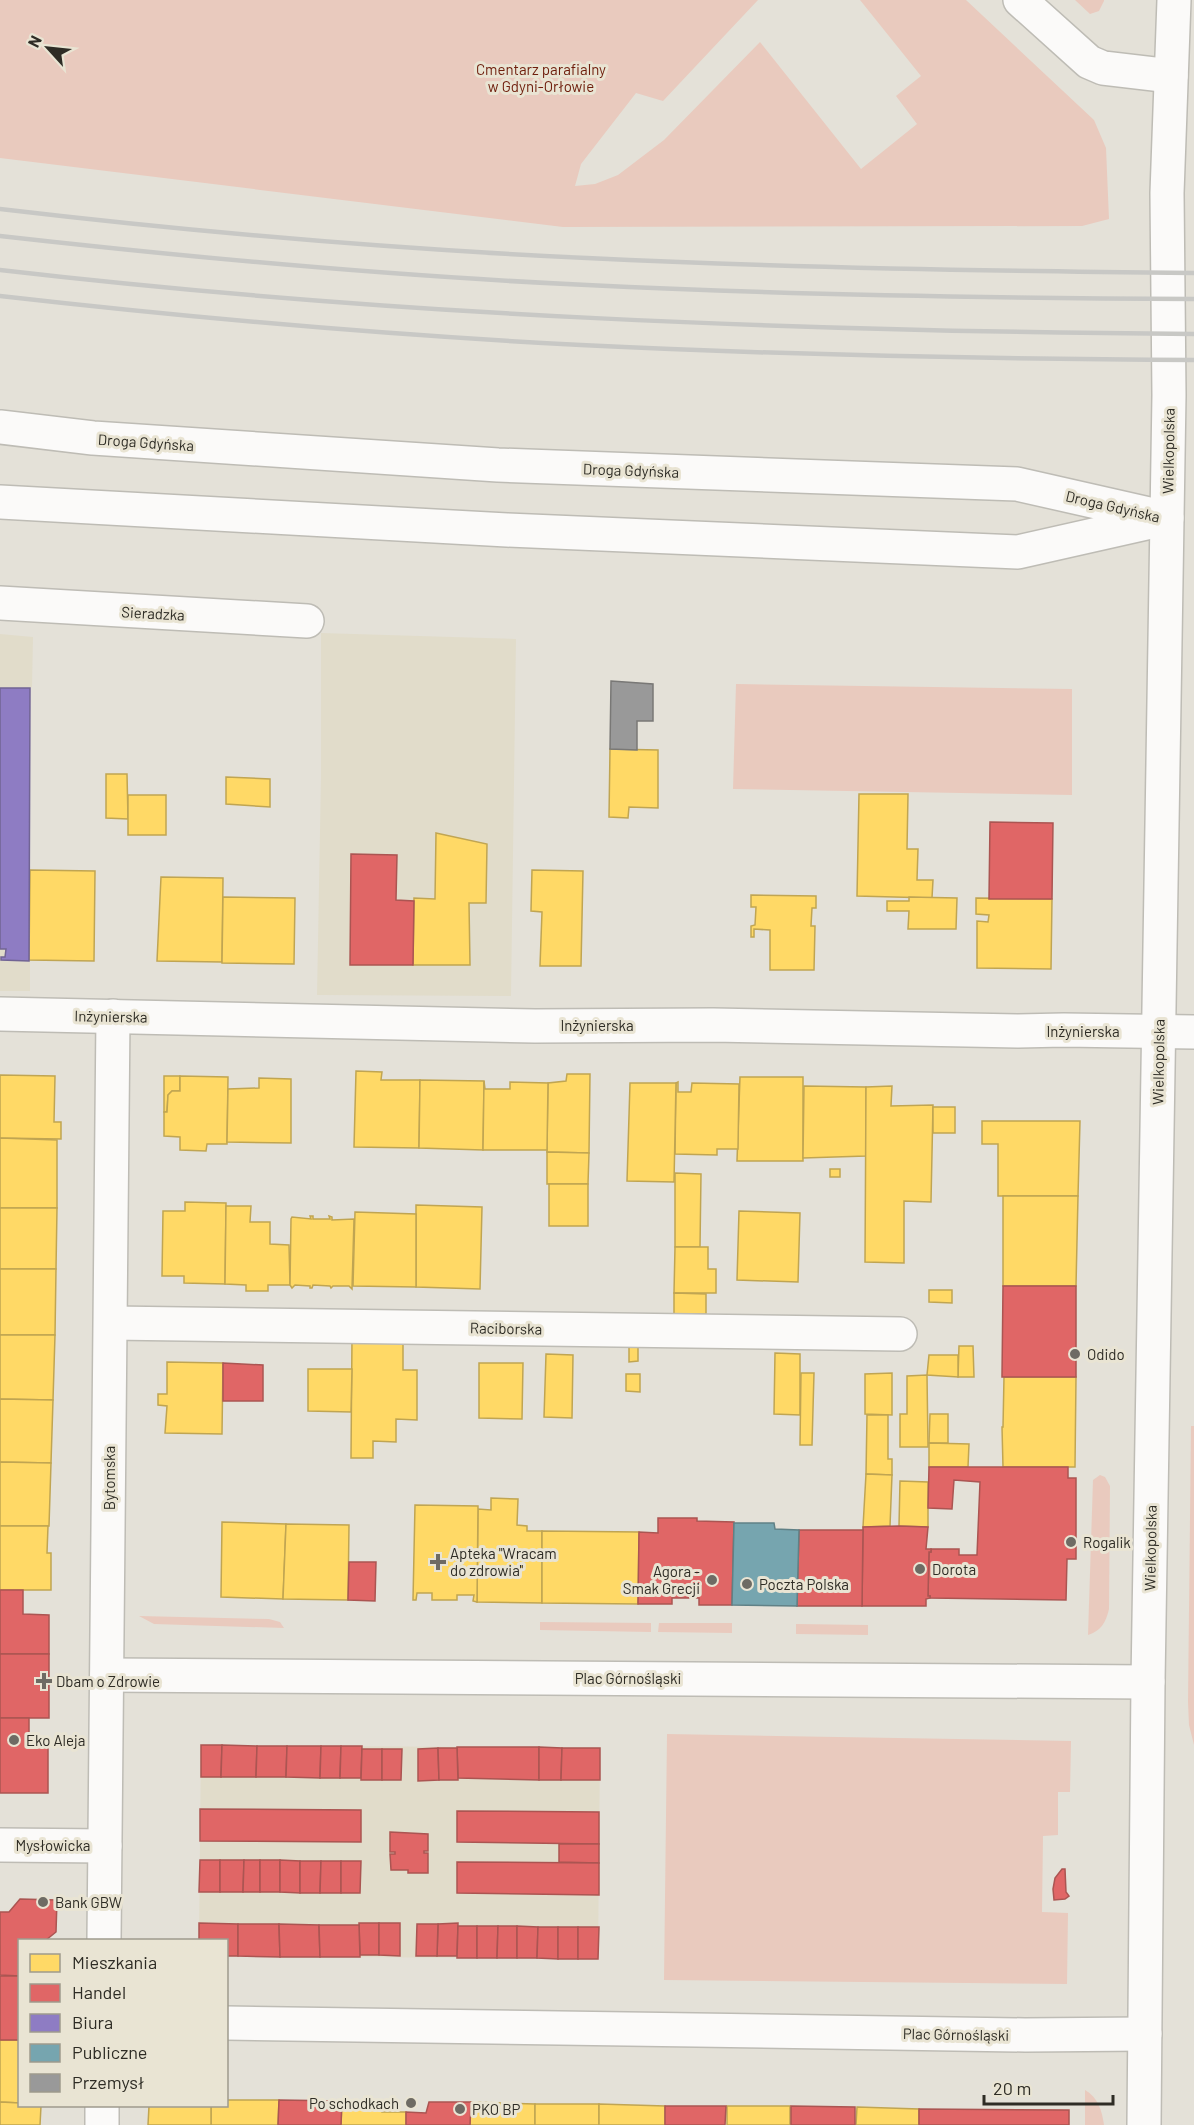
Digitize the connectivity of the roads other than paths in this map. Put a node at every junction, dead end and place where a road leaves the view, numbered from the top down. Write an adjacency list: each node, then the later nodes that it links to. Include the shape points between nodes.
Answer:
1 (1020, 0): 3 (street, via 1089,62 1103,68)
2 (1174, 0): 3 (street, Wielkopolska)
3 (1171, 76): 6 (street, Wielkopolska)
4 (0, 427): 6 (street, Droga Gdyńska, via 93,438 498,465 1017,484)
5 (0, 502): 6 (street, Droga Gdyńska, via 1006,552)
6 (1167, 518): 11 (street, Wielkopolska)
7 (0, 603): 8 (street, Sieradzka)
8 (307, 621)
9 (0, 1014): 10 (street, Inżynierska)
10 (113, 1016): 11 (street, Inżynierska, via 535,1026); 13 (street, Bytomska)
11 (1159, 1031): 12 (street, Inżynierska); 16 (street, Wielkopolska)
12 (1194, 1032)
13 (111, 1323): 14 (street, Raciborska); 15 (street, Bytomska)
14 (900, 1334)
15 (107, 1675): 16 (street, Plac Górnośląski); 18 (street, Bytomska)
16 (1148, 1682): 21 (street, Wielkopolska)
17 (0, 1845): 18 (street, Mysłowicka)
18 (105, 1846): 19 (street, Bytomska)
19 (104, 1939)
20 (228, 2023): 21 (street, Plac Górnośląski)
21 (1145, 2034): 24 (street, Wielkopolska)
22 (102, 2107): 23 (street)
23 (102, 2125)
24 (1144, 2125)

